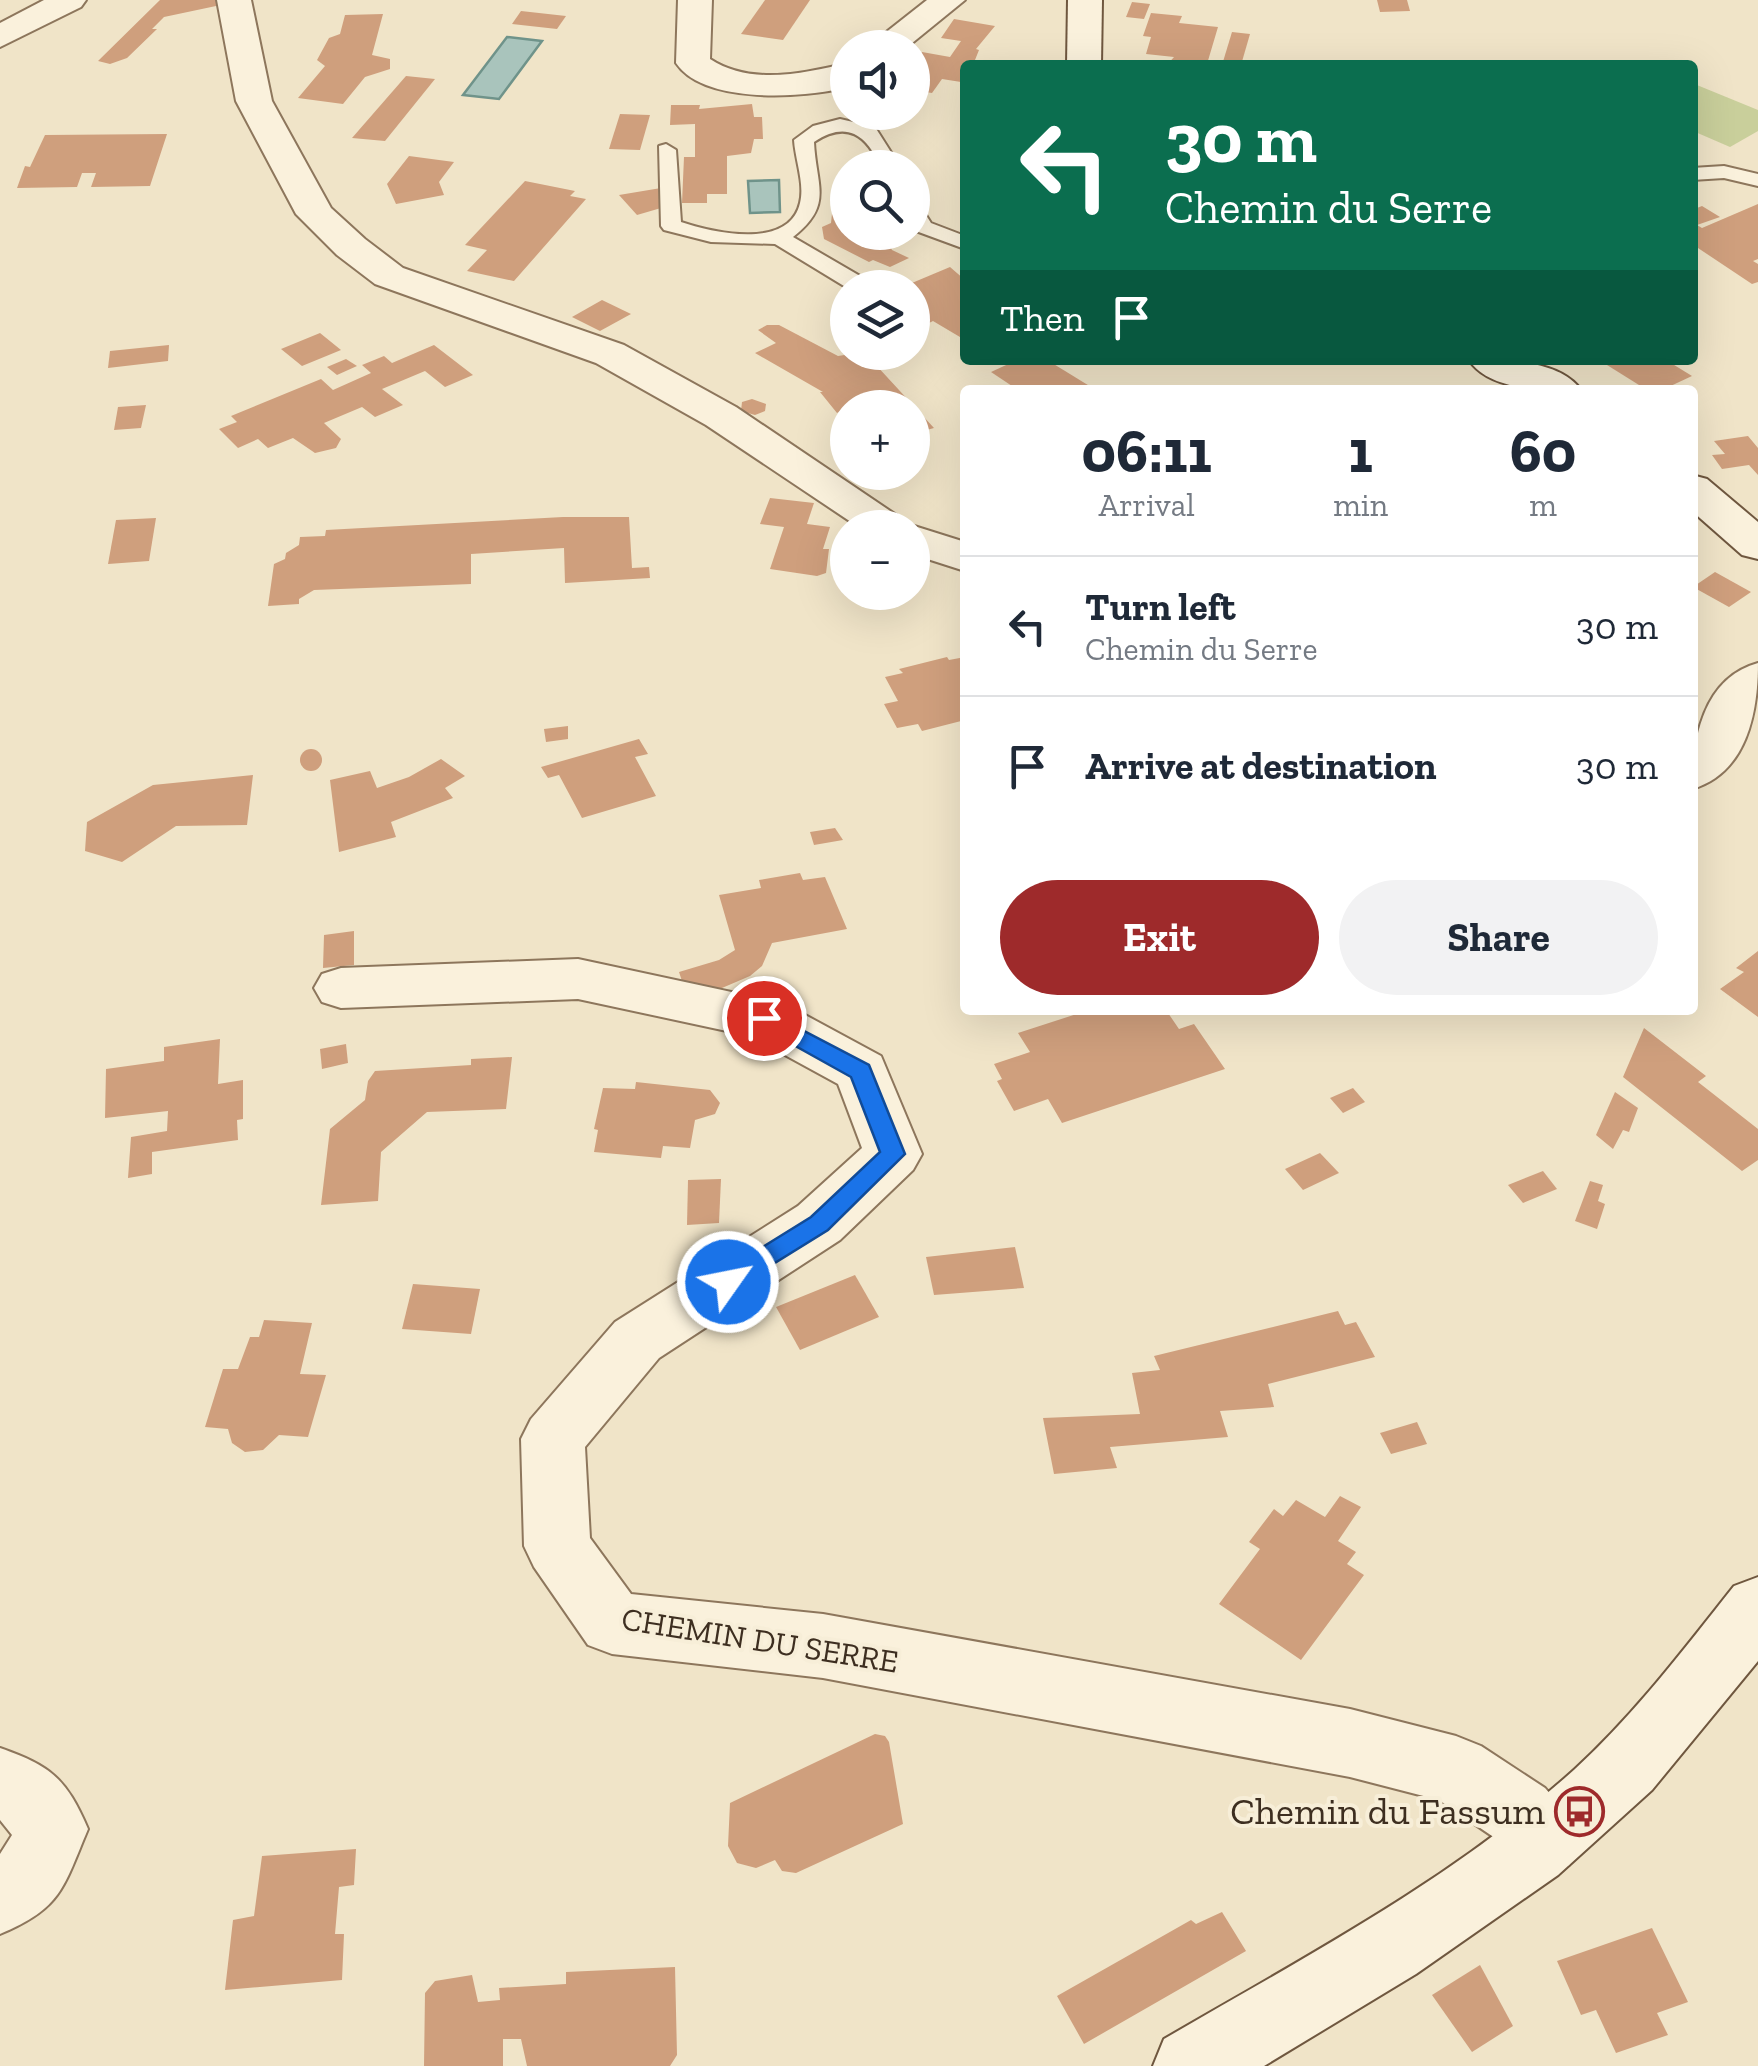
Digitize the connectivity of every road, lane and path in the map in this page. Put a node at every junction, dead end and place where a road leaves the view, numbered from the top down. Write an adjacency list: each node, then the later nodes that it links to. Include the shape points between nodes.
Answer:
1 (70, 0): 7 (street)
2 (234, 0): 21 (street, via 254,100 315,214 351,247 390,276 610,354 721,416)
3 (696, 0): 9 (street, via 693,63 703,73 729,81)
4 (948, 0): 6 (street)
5 (1084, 0): 8 (street)
6 (907, 30)
7 (0, 37)
8 (1084, 60)
9 (830, 81)
10 (666, 150): 15 (lane, via 672,226 699,236)
11 (882, 150): 15 (lane, via 862,128 819,127 804,140 814,185 808,206 799,224)
12 (1698, 174): 13 (lane)
13 (1758, 180)
14 (930, 230): 16 (lane)
15 (779, 238): 17 (lane)
16 (960, 242)
17 (833, 270)
18 (1501, 365): 19 (street)
19 (1548, 385)
20 (1698, 493): 23 (street)
21 (865, 510)
22 (930, 544): 24 (street)
23 (1758, 545)
24 (960, 555)
25 (1758, 679): 26 (street, via 1734,704 1712,757)
26 (1698, 768)
27 (341, 988): 30 (street, CHEMIN DU SERRE, via 578,979 764,1018 861,1072 893,1154 819,1224 637,1340 553,1439 557,1546 612,1622 823,1646 1350,1743 1456,1770 1520,1812)
28 (1758, 1608): 30 (street, via 1666,1724)
29 (0, 1782): 31 (street, via 21,1790 52,1829 30,1877)
30 (1544, 1840): 32 (street, via 1440,1918)
31 (0, 1897)
32 (1191, 2066)

